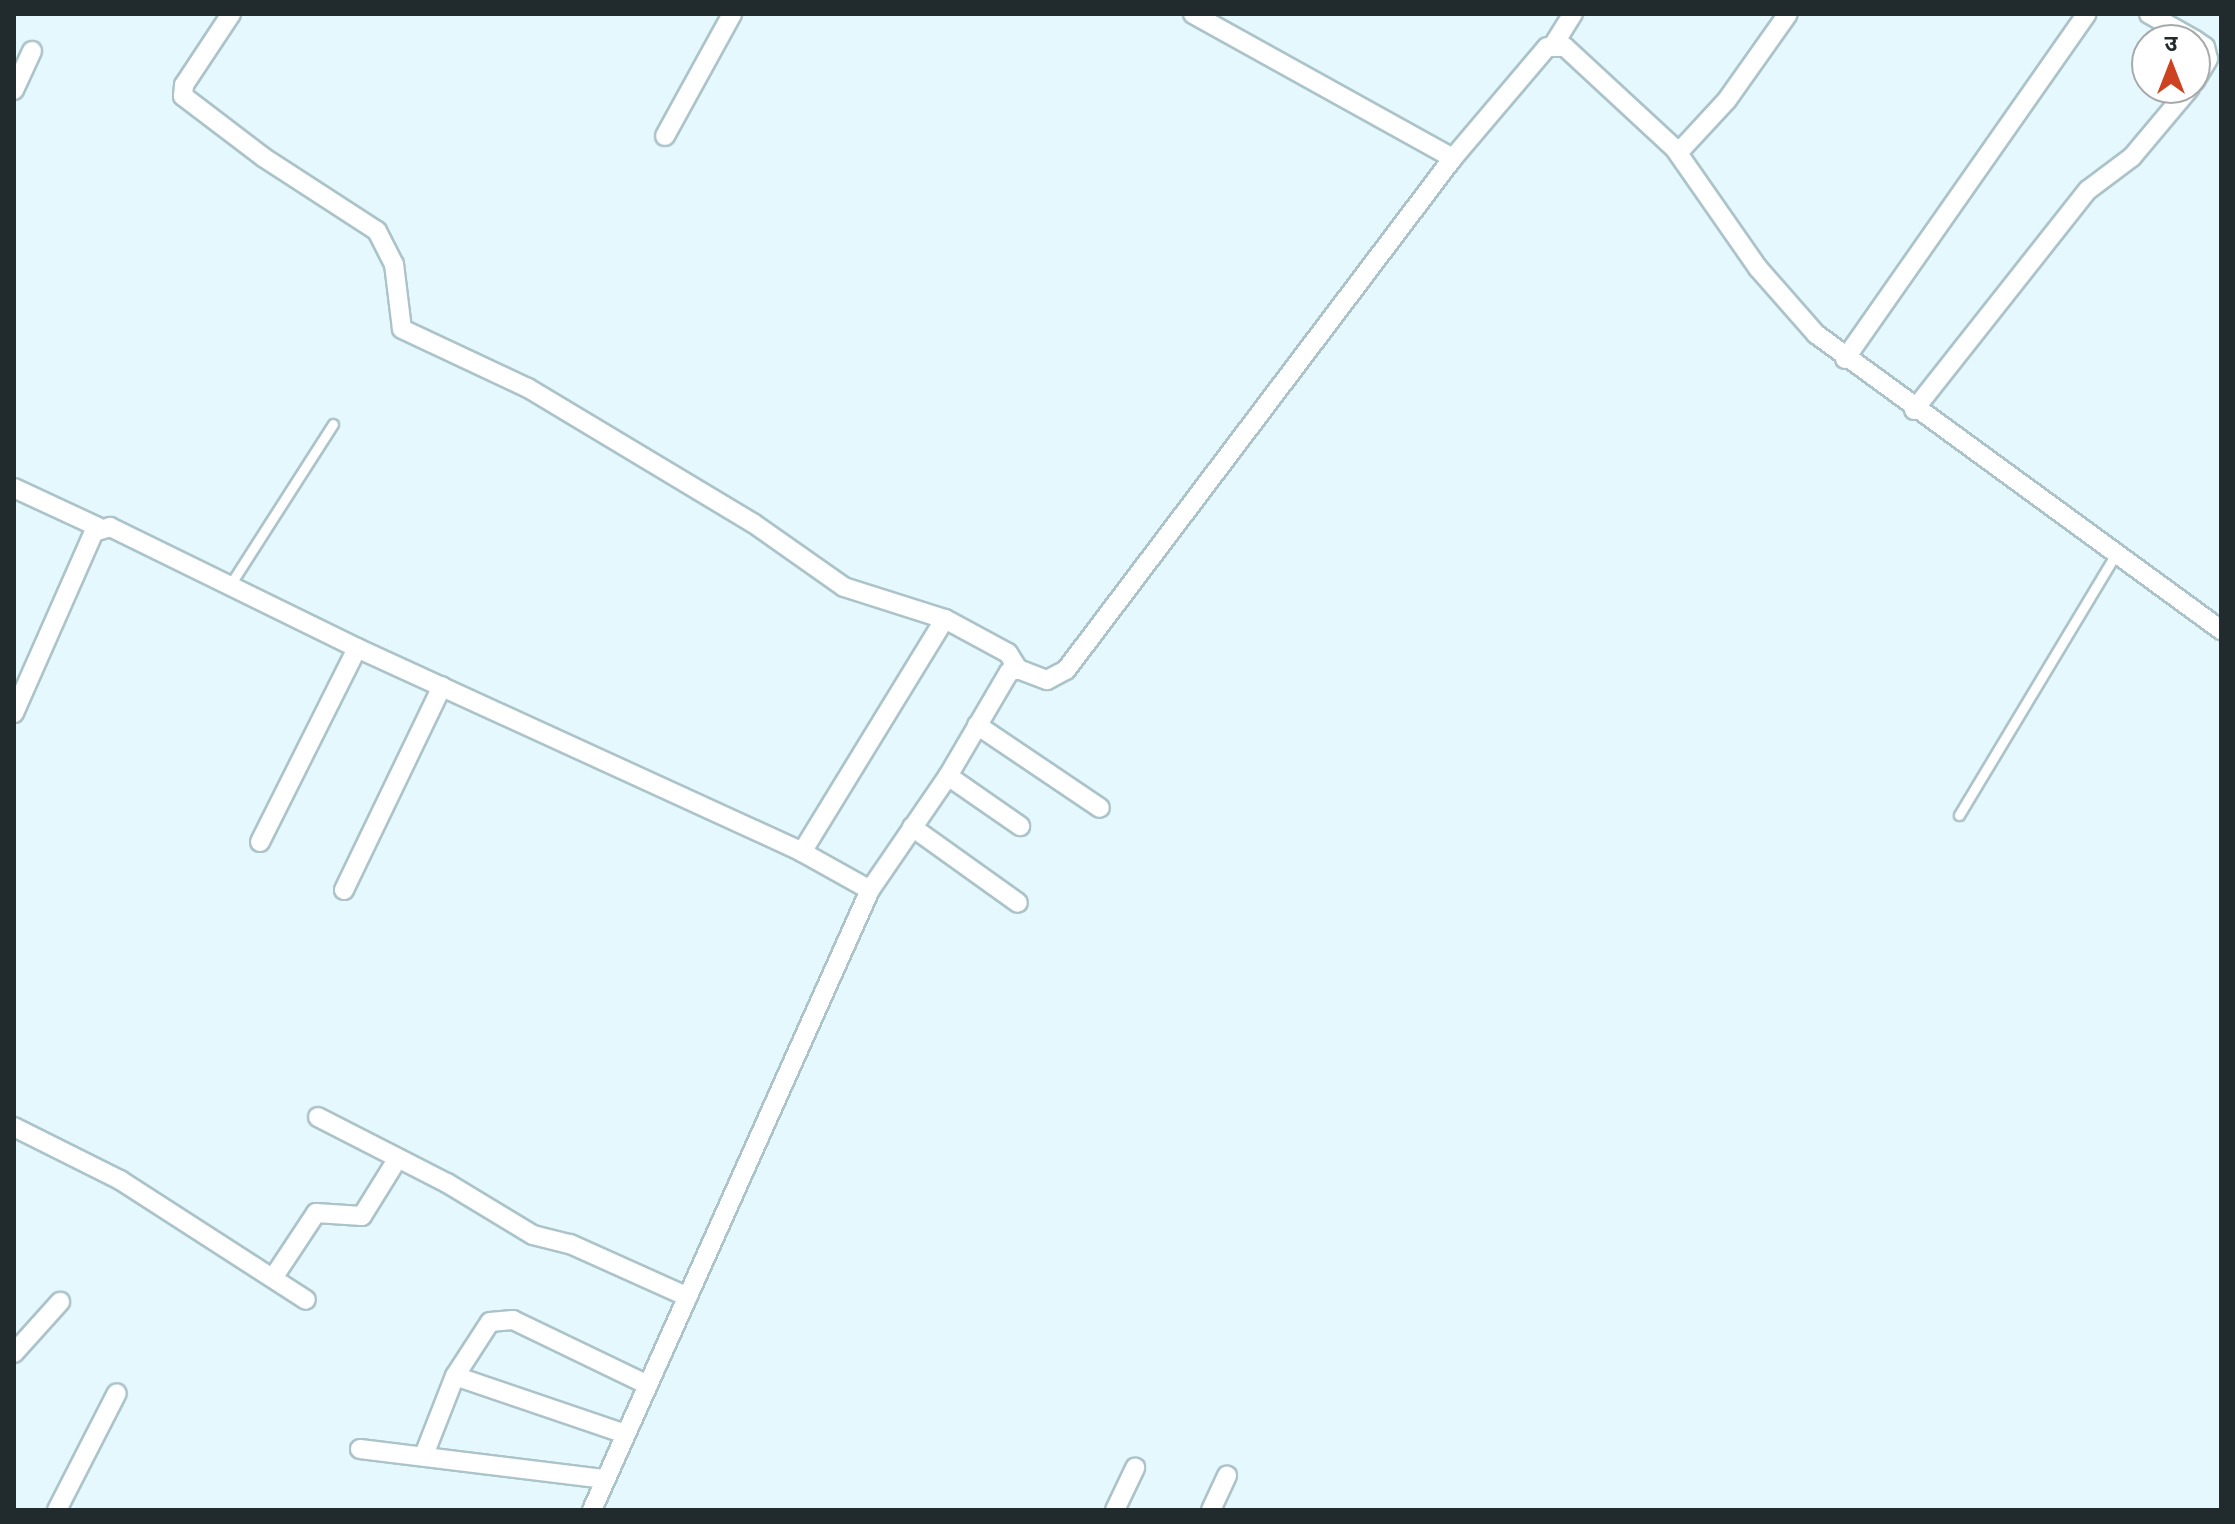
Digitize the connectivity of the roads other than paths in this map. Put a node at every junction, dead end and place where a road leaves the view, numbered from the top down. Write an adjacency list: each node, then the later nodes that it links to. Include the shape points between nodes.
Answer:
1 (231, 14): 23 (street, via 184,85 183,96 263,157 377,231 394,264 402,329 528,388 753,523 844,587)
2 (732, 14): 13 (street)
3 (1193, 14): 15 (street)
4 (1573, 14): 9 (street)
5 (1788, 14): 14 (street, via 1727,100)
6 (2087, 14): 16 (street)
7 (2149, 14): 8 (street)
8 (2167, 24)
9 (1554, 44): 14 (street, via 1565,47); 15 (street)
10 (32, 51): 11 (street)
11 (14, 90)
12 (2177, 104): 17 (street, via 2132,157 2088,190)
13 (665, 136)
14 (1678, 153): 16 (street, via 1790,308)
15 (1453, 158): 26 (street, via 1066,670 1047,680)
16 (1845, 359): 17 (street)
17 (1914, 410): 21 (street)
18 (333, 424): 22 (lane)
19 (14, 488): 20 (street)
20 (98, 527): 22 (street, via 110,527); 28 (street)
21 (2114, 557): 24 (street); 32 (lane)
22 (230, 585): 25 (street)
23 (945, 619): 26 (street, via 1008,653); 36 (street)
24 (2221, 630)
25 (357, 648): 27 (street); 35 (street)
26 (1018, 669): 29 (street, via 1009,672)
27 (442, 686): 36 (street); 37 (street)
28 (14, 713)
29 (977, 725): 30 (street); 31 (street)
30 (948, 776): 33 (street); 34 (street)
31 (1100, 808)
32 (1959, 815)
33 (1020, 826)
34 (912, 827): 38 (street); 39 (street)
35 (260, 842)
36 (802, 852): 38 (street)
37 (344, 890)
38 (870, 890): 44 (street)
39 (1018, 903)
40 (318, 1117): 42 (street)
41 (14, 1127): 43 (street, via 120,1180)
42 (398, 1158): 43 (street, via 362,1216 316,1213); 44 (street, via 533,1235 570,1244)
43 (273, 1278): 45 (street)
44 (688, 1297): 49 (street)
45 (306, 1300)
46 (60, 1302): 47 (street)
47 (14, 1353)
48 (455, 1376): 49 (street, via 481,1331 502,1319); 51 (street); 53 (street)
49 (648, 1385): 51 (street)
50 (117, 1393): 57 (street)
51 (625, 1434): 56 (street)
52 (360, 1449): 53 (street)
53 (424, 1455): 56 (street)
54 (1135, 1468): 59 (street)
55 (1227, 1475): 60 (street)
56 (603, 1479): 58 (street)
57 (57, 1510)
58 (592, 1510)
59 (1115, 1510)
60 (1211, 1510)

